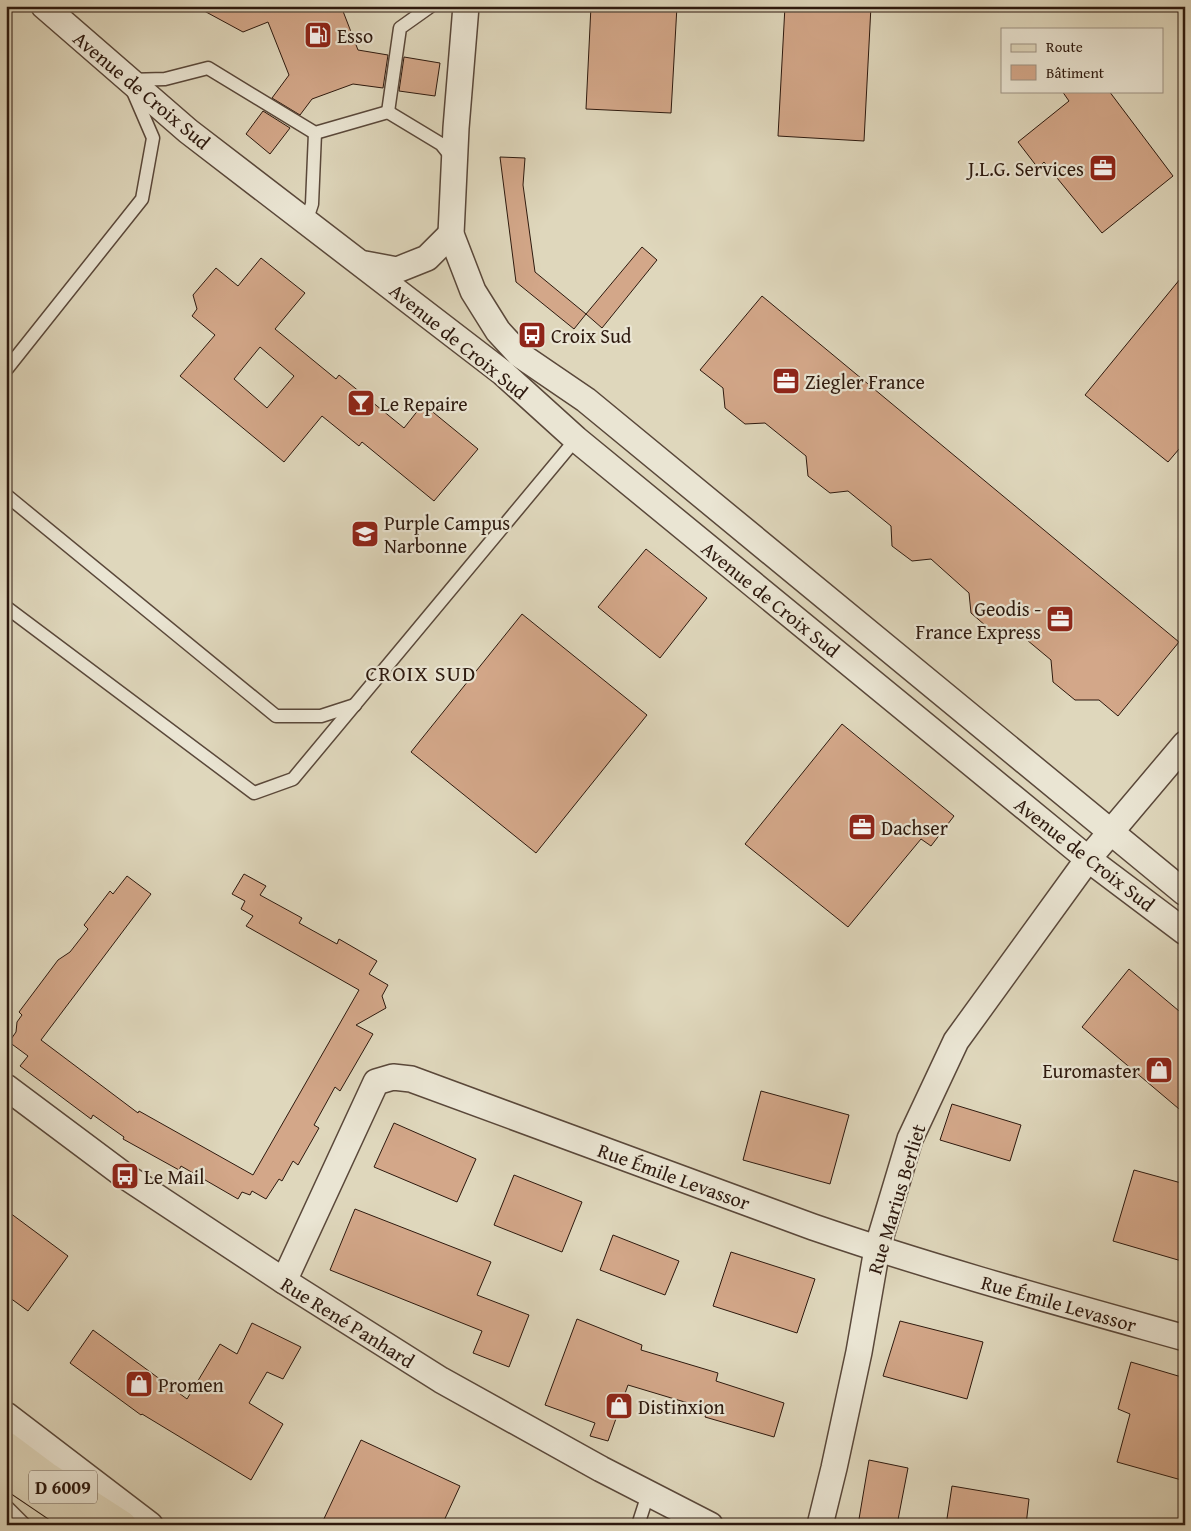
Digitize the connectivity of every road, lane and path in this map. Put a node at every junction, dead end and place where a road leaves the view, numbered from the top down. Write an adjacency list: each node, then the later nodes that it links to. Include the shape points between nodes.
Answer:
1 (44, 6): 4 (street, Avenue de Croix Sud)
2 (431, 6): 5 (lane, via 400,28)
3 (466, 6): 7 (street, Avenue de Croix Sud)
4 (128, 80): 6 (lane, via 165,78 208,68); 8 (street, Avenue de Croix Sud); 11 (lane, via 153,138 142,199)
5 (388, 112): 6 (lane); 7 (lane, via 441,144)
6 (315, 134): 8 (lane, via 312,204)
7 (454, 160): 9 (street, Avenue de Croix Sud)
8 (306, 222): 10 (street, Avenue de Croix Sud)
9 (451, 234): 10 (street, Avenue de Croix Sud, via 427,258 397,270); 17 (street, Avenue de Croix Sud, via 473,291 498,331 520,355 586,400)
10 (360, 263): 12 (street, Avenue de Croix Sud, via 503,373)
11 (6, 370)
12 (576, 439): 15 (lane); 18 (street, Avenue de Croix Sud)
13 (6, 494): 15 (lane, via 276,716 321,716)
14 (6, 607): 15 (lane, via 254,793 293,779)
15 (355, 705)
16 (1185, 744): 17 (street, Rue Marius Berliet)
17 (1109, 832): 18 (street, Rue Marius Berliet); 19 (street, Avenue de Croix Sud)
18 (1088, 859): 20 (street, Avenue de Croix Sud); 22 (street, Rue Marius Berliet, via 956,1041 910,1139)
19 (1185, 893)
20 (1185, 932)
21 (6, 1087): 23 (street, Rue René Panhard, via 125,1176)
22 (877, 1249): 23 (street, Rue Émile Levassor, via 411,1079 393,1076 376,1082); 24 (street, Rue Émile Levassor); 36 (street, Rue Marius Berliet, via 859,1352)
23 (284, 1281): 28 (street, Rue René Panhard, via 441,1380)
24 (1185, 1338)
25 (6, 1415): 33 (street)
26 (6, 1446): 32 (main road, D 6009)
27 (6, 1473): 31 (main road, D 6009)
28 (648, 1494): 34 (lane); 35 (street, Rue René Panhard)
29 (6, 1506): 30 (lane)
30 (25, 1525)
31 (83, 1525)
32 (122, 1525)
33 (150, 1525)
34 (638, 1525)
35 (710, 1525)
36 (820, 1525)

